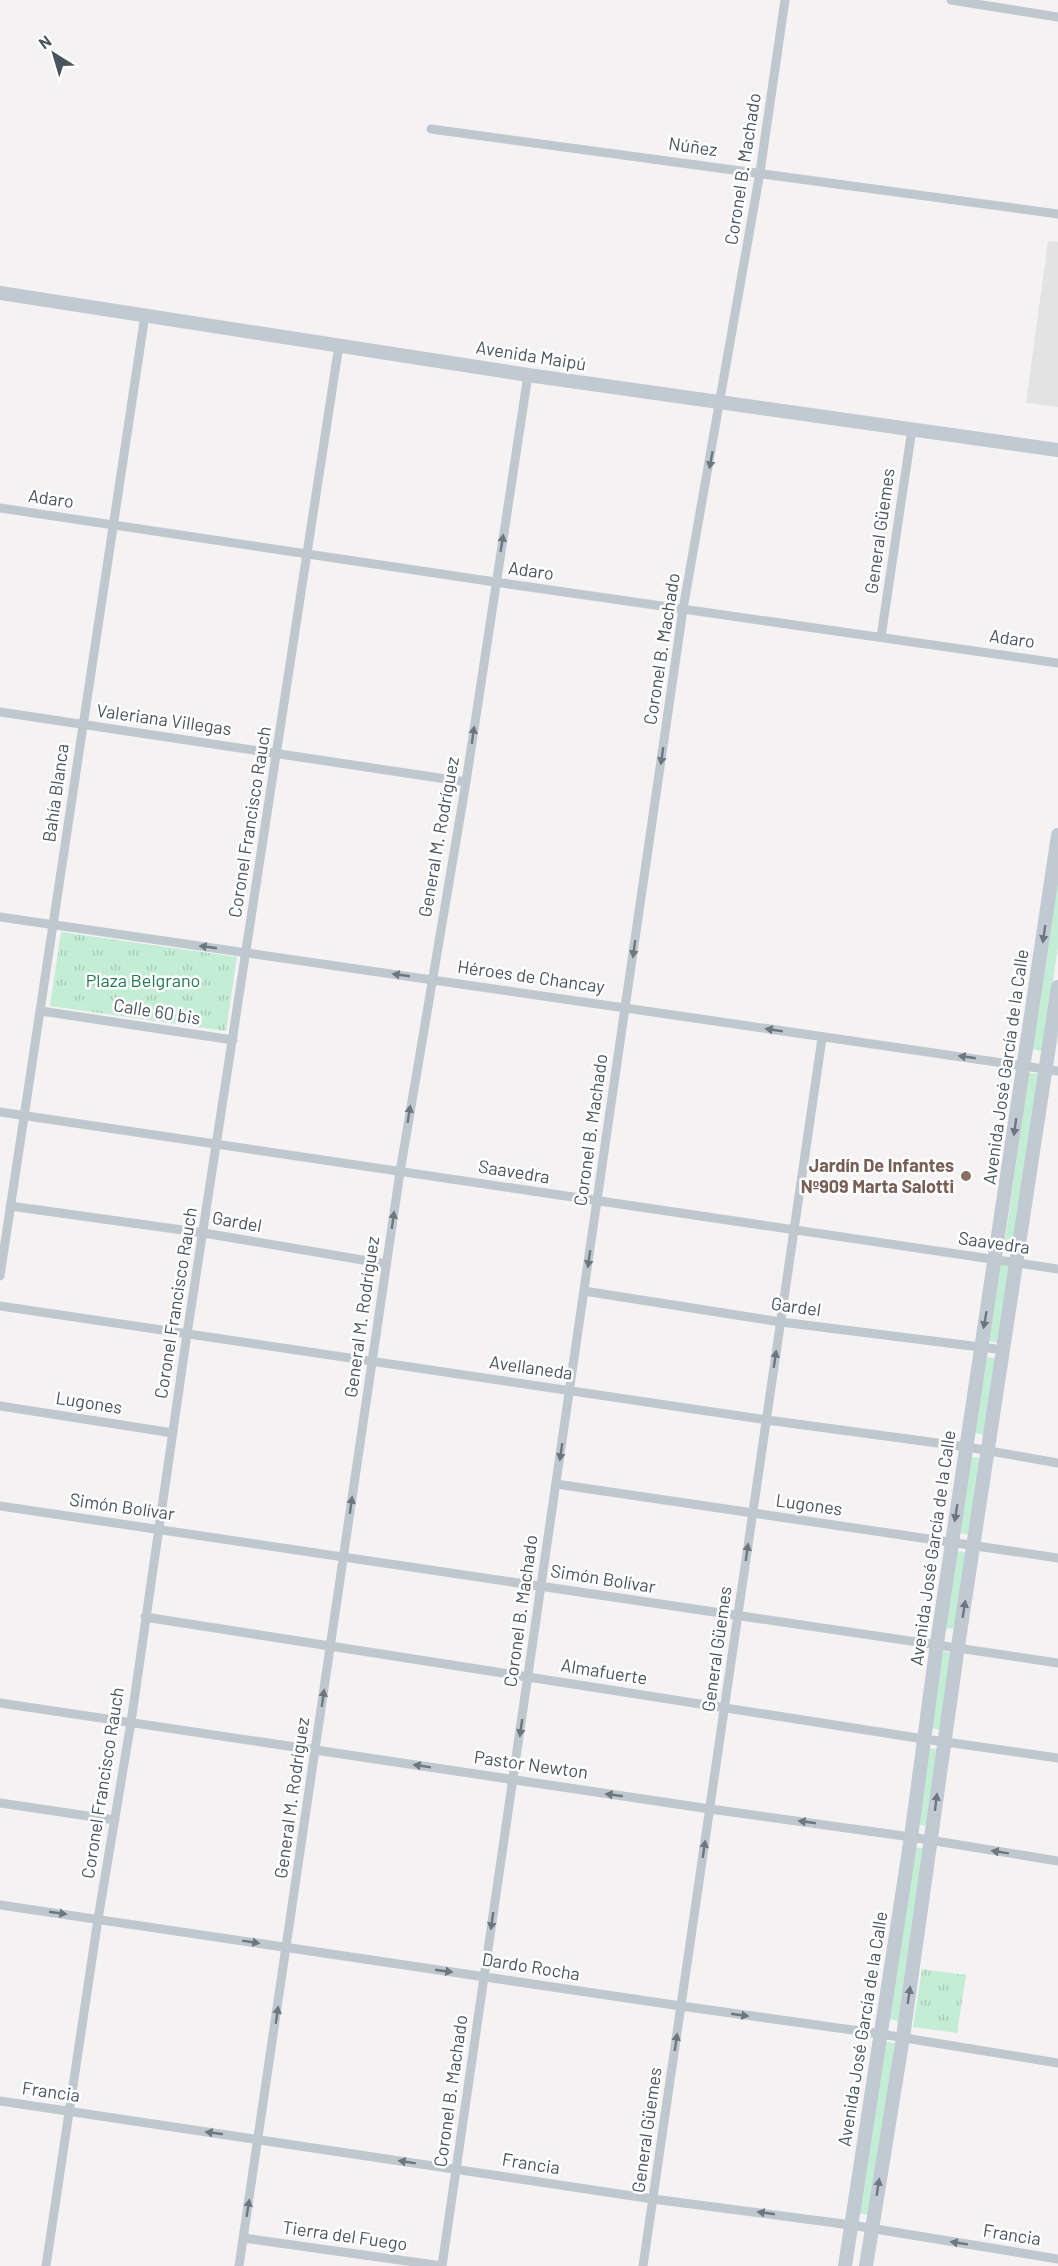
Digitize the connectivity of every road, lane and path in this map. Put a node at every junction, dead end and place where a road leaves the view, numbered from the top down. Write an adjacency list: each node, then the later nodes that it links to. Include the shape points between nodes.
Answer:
1 (785, 0): 5 (street, Coronel B. Machado)
2 (951, 0): 3 (street)
3 (1058, 17)
4 (430, 129): 5 (street, Núñez)
5 (760, 172): 6 (street, Núñez); 11 (street, Coronel B. Machado)
6 (1058, 214)
7 (0, 293): 8 (main road, Avenida Maipú)
8 (145, 315): 9 (main road, Avenida Maipú); 15 (street, Bahía Blanca)
9 (339, 345): 10 (main road, Avenida Maipú); 16 (street, Coronel Francisco Rauch)
10 (528, 375): 11 (main road, Avenida Maipú); 17 (street, General M. Rodríguez, one-way to 10)
11 (721, 402): 12 (main road, Avenida Maipú); 18 (street, Coronel B. Machado, one-way to 18)
12 (912, 429): 13 (main road, Avenida Maipú); 19 (street, General Güemes)
13 (1058, 450)
14 (0, 508): 15 (street, Adaro)
15 (114, 525): 16 (street, Adaro); 22 (street, Bahía Blanca)
16 (306, 553): 17 (street, Adaro); 23 (street, Coronel Francisco Rauch)
17 (495, 582): 18 (street, Adaro); 24 (street, General M. Rodríguez, one-way to 17)
18 (683, 609): 19 (street, Adaro); 31 (street, Coronel B. Machado, one-way to 31)
19 (881, 637): 20 (street, Adaro)
20 (1058, 663)
21 (0, 712): 22 (street, Valeriana Villegas)
22 (82, 724): 23 (street, Valeriana Villegas); 27 (street, Bahía Blanca)
23 (277, 753): 24 (street, Valeriana Villegas); 28 (street, Coronel Francisco Rauch)
24 (466, 782): 29 (street, General M. Rodríguez)
25 (1058, 835): 35 (main road, Avenida José García de la Calle, one-way to 35)
26 (0, 917): 27 (street, Héroes de Chancay)
27 (54, 926): 28 (street, Héroes de Chancay, one-way to 27); 32 (street, Bahía Blanca)
28 (247, 952): 29 (street, Héroes de Chancay, one-way to 28); 34 (street, Coronel Francisco Rauch)
29 (431, 979): 31 (street, Héroes de Chancay); 40 (street, General M. Rodríguez, one-way to 29)
30 (1058, 987): 36 (main road)
31 (625, 1008): 33 (street, Héroes de Chancay, one-way to 31); 41 (street, Coronel B. Machado)
32 (40, 1011): 34 (street, Calle 60 bis); 38 (street, Bahía Blanca)
33 (822, 1038): 35 (street, Héroes de Chancay, one-way to 33); 43 (street, General Güemes)
34 (233, 1040): 39 (street, Coronel Francisco Rauch)
35 (1024, 1065): 36 (street, Héroes de Chancay); 45 (main road, Avenida José García de la Calle, one-way to 45)
36 (1052, 1070): 46 (main road)
37 (0, 1112): 38 (street, Saavedra)
38 (24, 1116): 39 (street, Saavedra); 42 (street, Bahía Blanca)
39 (218, 1145): 40 (street, Saavedra); 44 (street, Coronel Francisco Rauch)
40 (400, 1172): 41 (street, Saavedra); 47 (street, General M. Rodríguez, one-way to 40)
41 (597, 1201): 43 (street, Saavedra); 50 (street, Coronel B. Machado, one-way to 50)
42 (10, 1206): 44 (street, Gardel); 49 (street, Bahía Blanca)
43 (794, 1231): 45 (street, Saavedra); 52 (street, General Güemes)
44 (204, 1233): 47 (street, Gardel); 53 (street, Coronel Francisco Rauch)
45 (996, 1259): 46 (street, Saavedra); 54 (main road, Avenida José García de la Calle, one-way to 54)
46 (1017, 1262): 48 (street, Saavedra); 55 (main road)
47 (386, 1264): 56 (street, General M. Rodríguez)
48 (1058, 1269)
49 (0, 1276)
50 (584, 1292): 52 (street, Gardel); 57 (street, Coronel B. Machado)
51 (0, 1306): 53 (street, Avellaneda)
52 (781, 1322): 54 (street, Gardel); 59 (street, General Güemes, one-way to 52)
53 (188, 1334): 56 (street, Avellaneda); 60 (street, Coronel Francisco Rauch)
54 (981, 1347): 55 (street, Gardel); 61 (main road, Avenida José García de la Calle)
55 (1004, 1350): 62 (main road)
56 (372, 1361): 57 (street, Avellaneda); 70 (street, General M. Rodríguez, one-way to 56)
57 (570, 1390): 59 (street, Avellaneda); 64 (street, Coronel B. Machado, one-way to 64)
58 (0, 1406): 60 (street, Lugones)
59 (767, 1420): 61 (street, Avellaneda); 66 (street, General Güemes)
60 (173, 1433): 67 (street, Coronel Francisco Rauch)
61 (967, 1447): 62 (street, Avellaneda); 68 (main road, Avenida José García de la Calle, one-way to 68)
62 (988, 1450): 63 (street, Avellaneda); 69 (main road)
63 (1058, 1463)
64 (556, 1484): 66 (street, Lugones); 72 (street, Coronel B. Machado)
65 (0, 1506): 67 (street, Simón Bolívar)
66 (753, 1514): 68 (street, Lugones); 73 (street, General Güemes, one-way to 66)
67 (159, 1530): 70 (street, Simón Bolívar); 74 (street, Coronel Francisco Rauch)
68 (952, 1542): 69 (street, Lugones); 75 (main road, Avenida José García de la Calle)
69 (974, 1545): 71 (street, Lugones); 77 (main road, one-way to 69)
70 (344, 1557): 72 (street, Simón Bolívar); 76 (street, General M. Rodríguez)
71 (1058, 1558)
72 (541, 1587): 73 (street, Simón Bolívar); 79 (street, Coronel B. Machado)
73 (738, 1616): 75 (street, Simón Bolívar); 81 (street, General Güemes)
74 (145, 1617): 76 (street, Almafuerte); 82 (street, Coronel Francisco Rauch)
75 (937, 1643): 77 (street, Simón Bolívar); 83 (main road, Avenida José García de la Calle)
76 (331, 1646): 79 (street, Almafuerte); 85 (street, General M. Rodríguez, one-way to 76)
77 (958, 1646): 78 (street, Simón Bolívar); 84 (main road)
78 (1058, 1663)
79 (528, 1678): 81 (street, Almafuerte); 87 (street, Coronel B. Machado, one-way to 87)
80 (0, 1703): 82 (street, Pastor Newton)
81 (725, 1708): 83 (street, Almafuerte); 89 (street, General Güemes)
82 (131, 1722): 85 (street, Pastor Newton); 90 (street, Coronel Francisco Rauch)
83 (924, 1739): 84 (street, Almafuerte); 91 (main road, Avenida José García de la Calle)
84 (944, 1742): 86 (street, Almafuerte); 92 (main road, one-way to 84)
85 (315, 1750): 87 (street, Pastor Newton, one-way to 85); 96 (street, General M. Rodríguez)
86 (1058, 1758)
87 (513, 1779): 89 (street, Pastor Newton, one-way to 87); 97 (street, Coronel B. Machado, one-way to 97)
88 (0, 1803): 90 (street)
89 (710, 1809): 91 (street, Pastor Newton, one-way to 89); 98 (street, General Güemes, one-way to 89)
90 (115, 1820): 95 (street, Coronel Francisco Rauch)
91 (911, 1837): 92 (street, Pastor Newton); 99 (main road, Avenida José García de la Calle)
92 (931, 1840): 93 (street, Pastor Newton, one-way to 92); 100 (main road, one-way to 92)
93 (1058, 1861)
94 (0, 1905): 95 (street, Dardo Rocha, one-way to 95)
95 (98, 1919): 96 (street, Dardo Rocha, one-way to 96); 103 (street, Coronel Francisco Rauch)
96 (287, 1948): 97 (street, Dardo Rocha, one-way to 97); 104 (street, General M. Rodríguez, one-way to 96)
97 (484, 1977): 98 (street, Dardo Rocha); 105 (street, Coronel B. Machado)
98 (681, 2006): 99 (street, Dardo Rocha, one-way to 99); 106 (street, General Güemes, one-way to 98)
99 (881, 2034): 100 (street, Dardo Rocha); 107 (main road, Avenida José García de la Calle)
100 (903, 2037): 101 (street, Dardo Rocha); 108 (main road, one-way to 100)
101 (1058, 2063)
102 (0, 2102): 103 (street, Francia)
103 (69, 2112): 104 (street, Francia, one-way to 103); 111 (street, Coronel Francisco Rauch)
104 (259, 2139): 105 (street, Francia, one-way to 104); 109 (street, General M. Rodríguez, one-way to 104)
105 (456, 2169): 106 (street, Francia); 113 (street, Coronel B. Machado)
106 (653, 2199): 107 (street, Francia, one-way to 106); 114 (street, General Güemes)
107 (851, 2225): 108 (street, Francia); 115 (main road, Avenida José García de la Calle)
108 (872, 2229): 110 (street, Francia, one-way to 108); 116 (main road)
109 (243, 2238): 112 (street, General M. Rodríguez); 113 (street, Tierra del Fuego)
110 (1058, 2259)
111 (46, 2266)
112 (239, 2266)
113 (442, 2266)
114 (644, 2266)
115 (845, 2266)
116 (866, 2266)

